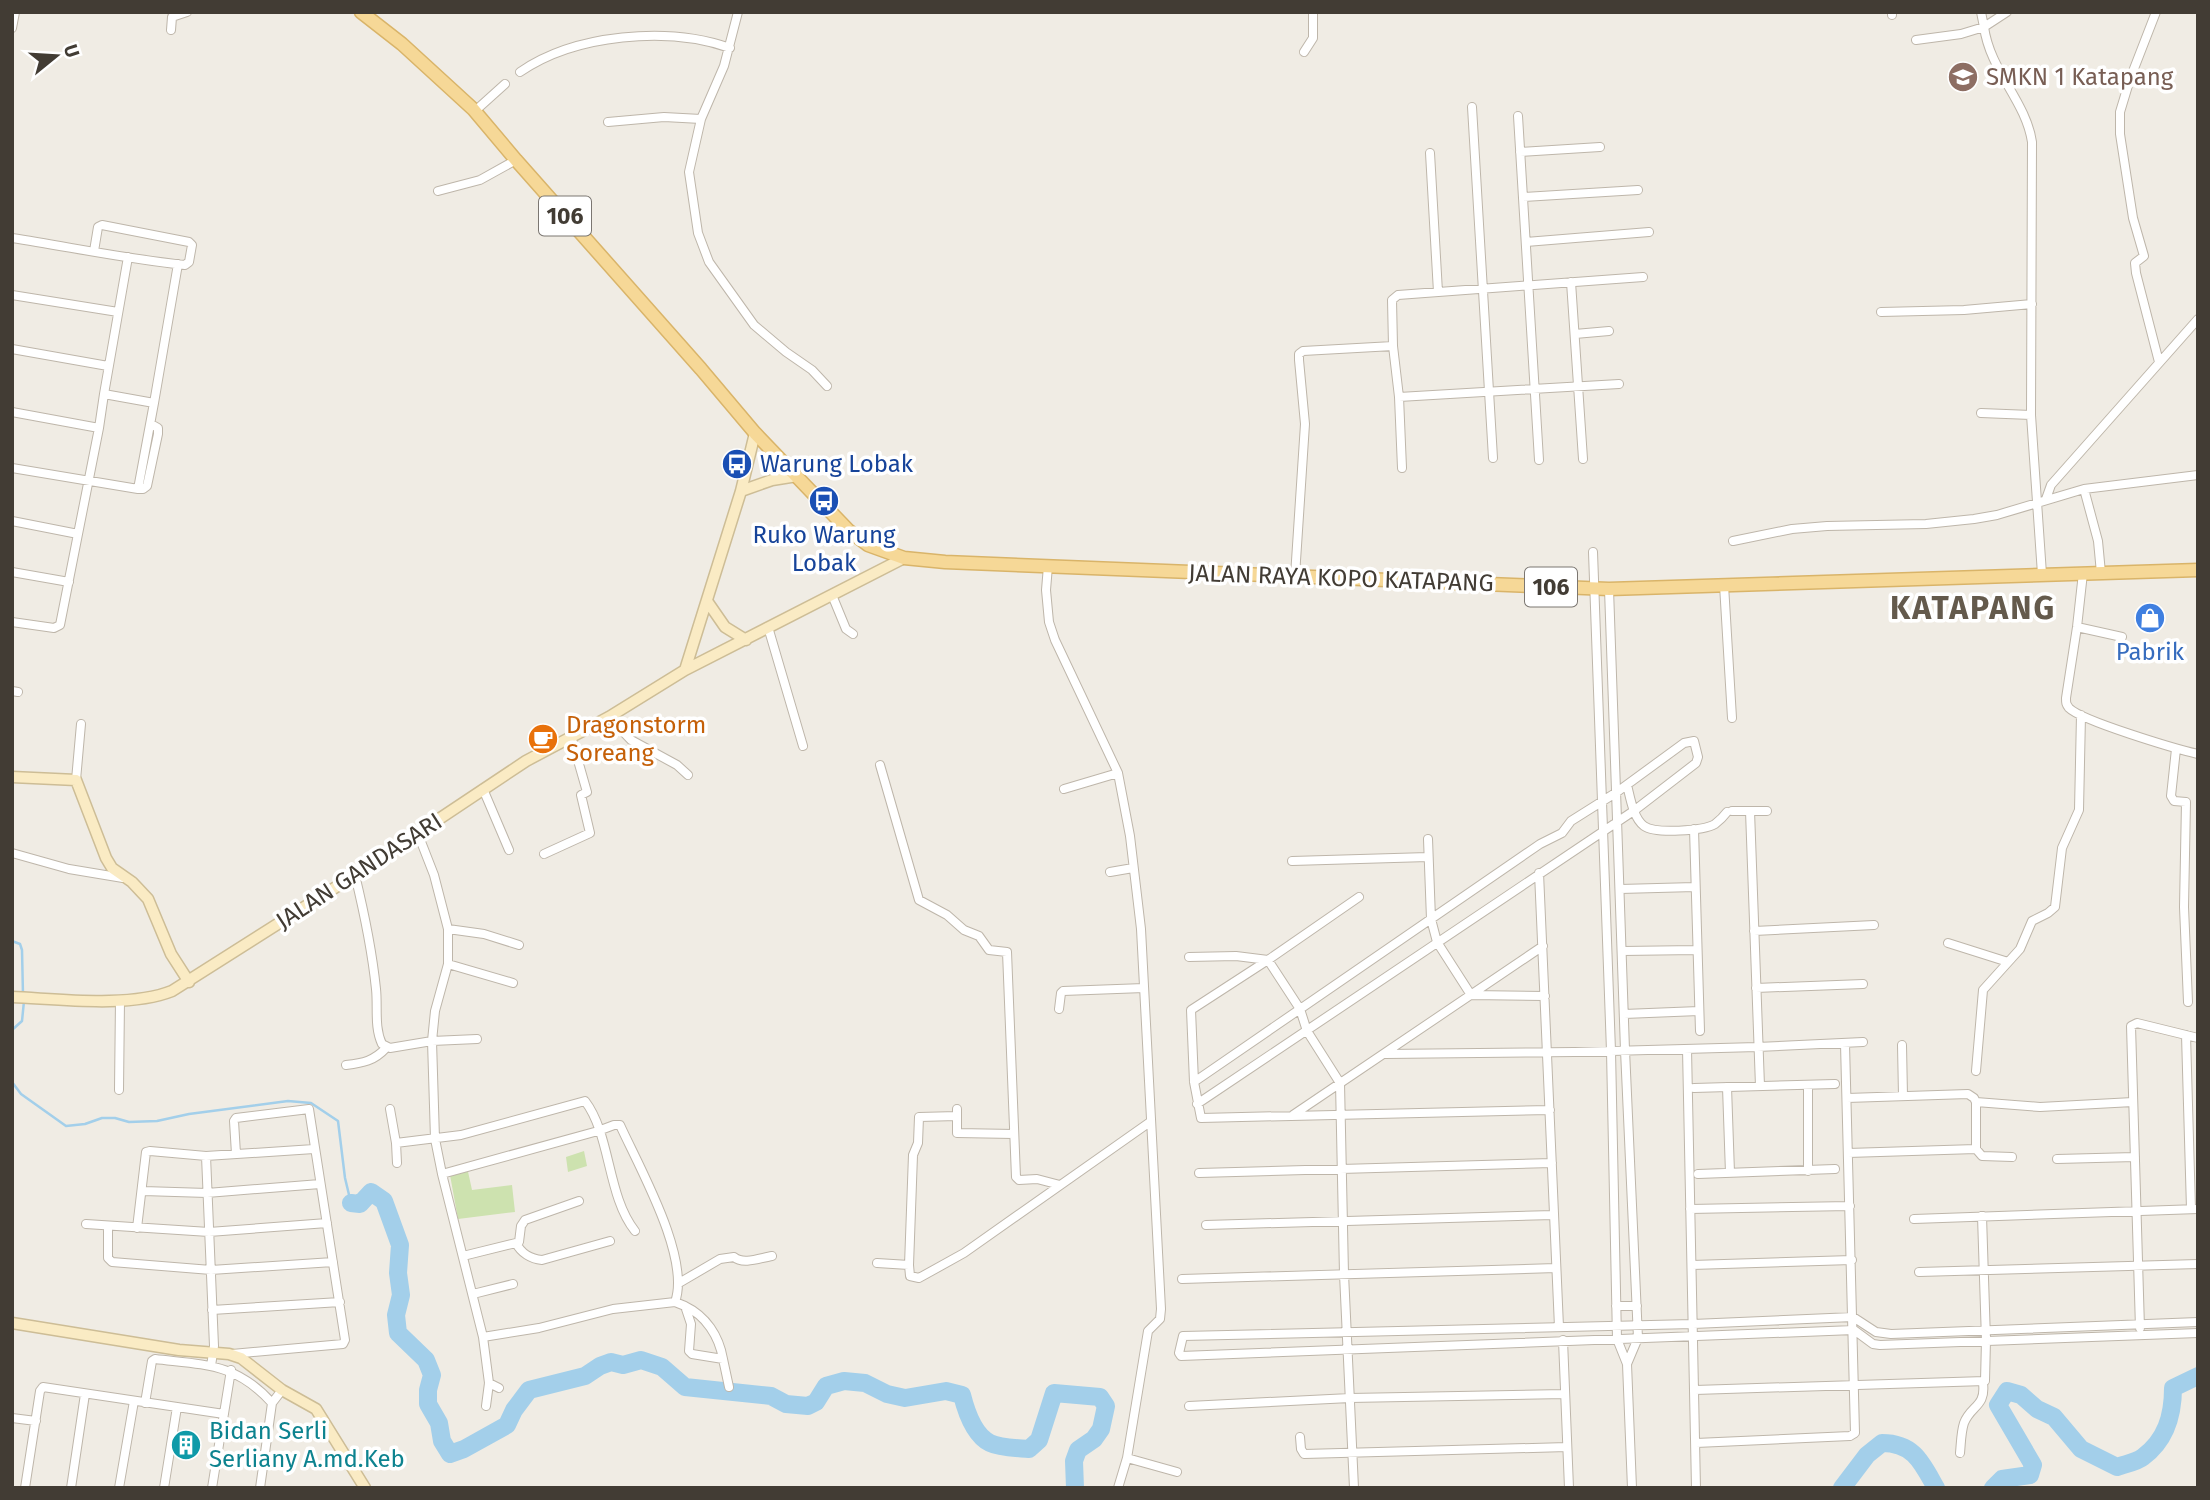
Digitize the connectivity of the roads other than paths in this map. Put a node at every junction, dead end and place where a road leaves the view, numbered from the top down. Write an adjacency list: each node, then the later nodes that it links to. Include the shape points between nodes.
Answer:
1 (15, 12): 10 (street)
2 (187, 12): 11 (street, via 173,15)
3 (361, 12): 18 (main road, 106)
4 (738, 12): 13 (street)
5 (1313, 12): 14 (street, via 1313,38)
6 (1981, 12): 9 (street)
7 (2007, 12): 9 (street)
8 (2156, 12): 49 (street, via 2122,106 2120,134 2144,256 2135,267)
9 (1984, 27): 12 (street); 41 (street, via 1991,57 2031,133)
10 (12, 28)
11 (171, 30)
12 (1916, 40)
13 (723, 45): 15 (street, via 654,35 620,36 548,57); 20 (street)
14 (1304, 52)
15 (520, 72)
16 (505, 85): 18 (street)
17 (1472, 107): 38 (street)
18 (475, 111): 25 (main road, 106)
19 (1518, 116): 23 (street)
20 (695, 118): 21 (street); 52 (street, via 689,181 702,248 754,324)
21 (608, 122)
22 (1600, 147): 23 (street)
23 (1520, 152): 28 (street)
24 (1430, 153): 39 (street)
25 (516, 160): 27 (street, via 481,180); 63 (main road, 106)
26 (1638, 190): 28 (street)
27 (438, 191)
28 (1523, 197): 31 (street)
29 (1649, 232): 31 (street)
30 (12, 238): 32 (street)
31 (1526, 242): 37 (street)
32 (94, 251): 33 (street); 34 (street, via 102,225 189,242 189,262)
33 (128, 257): 34 (street); 42 (street)
34 (178, 264): 58 (street)
35 (1643, 277): 36 (street)
36 (1571, 282): 37 (street); 46 (street)
37 (1528, 285): 38 (street); 54 (street)
38 (1483, 288): 39 (street); 55 (street)
39 (1438, 292): 47 (street, via 1394,297)
40 (12, 295): 42 (street)
41 (2032, 304): 43 (street); 61 (street)
42 (118, 312): 50 (street)
43 (1881, 312)
44 (2198, 319): 49 (street)
45 (1609, 331): 46 (street)
46 (1575, 334): 53 (street)
47 (1393, 345): 57 (street); 88 (street, via 1299,354 1305,424)
48 (12, 349): 50 (street)
49 (2159, 362): 74 (street)
50 (108, 366): 56 (street)
51 (1619, 384): 53 (street)
52 (827, 386)
53 (1579, 387): 54 (street); 65 (street)
54 (1536, 389): 55 (street); 66 (street)
55 (1490, 393): 57 (street); 64 (street)
56 (103, 394): 58 (street); 62 (street)
57 (1399, 397): 68 (street)
58 (154, 403): 71 (street, via 150,424 158,428 158,434 147,486 138,489)
59 (12, 412): 62 (street)
60 (1981, 413): 61 (street)
61 (2031, 415): 74 (street)
62 (99, 428): 71 (street)
63 (755, 433): 70 (main road, 106); 72 (street)
64 (1493, 458)
65 (1583, 459)
66 (1539, 460)
67 (12, 468): 71 (street)
68 (1402, 468)
69 (2198, 475): 73 (street)
70 (797, 477): 72 (street); 78 (main road, 106, via 848,530)
71 (89, 481): 76 (street)
72 (741, 491): 94 (street)
73 (2085, 493): 74 (street); 86 (street)
74 (2042, 501): 77 (street, via 1947,523 1791,529); 87 (street)
75 (12, 521): 76 (street)
76 (78, 534): 89 (street)
77 (1733, 541)
78 (878, 549): 80 (main road, 106); 84 (street)
79 (1593, 552): 91 (street)
80 (904, 558): 81 (main road, JALAN RAYA KOPO KATAPANG / 106); 84 (street, JALAN GANDASARI)
81 (1048, 566): 88 (main road, JALAN RAYA KOPO KATAPANG / 106); 111 (street, via 1048,611 1055,640)
82 (2198, 570): 86 (main road, JALAN RAYA KOPO KATAPANG / 106)
83 (12, 572): 89 (street)
84 (878, 572): 93 (street, JALAN GANDASARI)
85 (2083, 573): 86 (main road, JALAN RAYA KOPO KATAPANG / 106); 87 (main road, JALAN RAYA KOPO KATAPANG / 106); 97 (street)
86 (2101, 573)
87 (2042, 574): 90 (main road, JALAN RAYA KOPO KATAPANG / 106)
88 (1295, 576): 91 (main road, JALAN RAYA KOPO KATAPANG / 106)
89 (69, 582): 95 (street, via 57,628)
90 (1724, 585): 92 (main road, JALAN RAYA KOPO KATAPANG / 106); 104 (street)
91 (1595, 589): 92 (main road, JALAN RAYA KOPO KATAPANG / 106); 119 (street)
92 (1609, 589): 118 (street)
93 (832, 595): 96 (street, JALAN GANDASARI); 98 (street, via 846,629)
94 (706, 601): 100 (street, via 725,627); 101 (street)
95 (12, 622)
96 (768, 627): 100 (street, JALAN GANDASARI); 107 (street)
97 (2077, 627): 99 (street); 102 (street, via 2066,702)
98 (853, 634)
99 (2122, 637)
100 (746, 640): 101 (street, JALAN GANDASARI)
101 (685, 670): 103 (street, JALAN GANDASARI)
102 (2081, 715): 108 (street); 153 (street, via 2079,810 2062,848 2055,907 2032,920 2020,949)
103 (609, 717): 106 (street, JALAN GANDASARI); 112 (street, via 631,740)
104 (1732, 718)
105 (81, 724): 114 (street)
106 (571, 736): 116 (street, JALAN GANDASARI); 130 (street, via 587,792 582,795 590,833)
107 (803, 746)
108 (2176, 749): 109 (street); 164 (street, via 2171,796 2174,801 2186,802)
109 (2198, 754)
110 (880, 765): 206 (street, via 919,900 979,936 989,950 1007,952)
111 (1118, 773): 117 (street); 133 (street)
112 (688, 775)
113 (12, 777): 114 (street)
114 (76, 780): 137 (street, via 106,858)
115 (1627, 785): 118 (street); 120 (street); 120 (street, via 1687,741 1695,743 1696,763)
116 (483, 789): 126 (street, JALAN GANDASARI); 128 (street)
117 (1064, 789)
118 (1617, 792): 119 (street); 123 (street)
119 (1602, 802): 125 (street); 141 (street)
120 (1634, 810): 123 (street); 124 (street, via 1644,826 1652,829)
121 (1749, 811): 122 (street); 124 (street, via 1730,812 1715,824); 144 (street)
122 (1767, 811)
123 (1619, 821): 125 (street); 139 (street)
124 (1694, 829): 138 (street)
125 (1603, 831): 135 (street); 182 (street)
126 (418, 834): 136 (street, JALAN GANDASARI); 143 (street)
127 (1428, 839): 131 (street)
128 (509, 850)
129 (12, 853): 137 (street)
130 (544, 854)
131 (1428, 858): 132 (street); 141 (street)
132 (1292, 861)
133 (1133, 868): 134 (street); 158 (street)
134 (1110, 872)
135 (1539, 873): 145 (street); 148 (street)
136 (355, 875): 155 (street, JALAN GANDASARI); 178 (street, via 370,946 378,1032)
137 (126, 878): 155 (street, via 148,899 171,954)
138 (1695, 887): 139 (street); 149 (street)
139 (1620, 889): 150 (street)
140 (1359, 897): 152 (street)
141 (1431, 919): 145 (street); 166 (street)
142 (1874, 925): 144 (street)
143 (448, 929): 147 (street); 154 (street)
144 (1754, 931): 159 (street)
145 (1437, 942): 160 (street); 169 (street)
146 (1948, 943): 153 (street)
147 (519, 945)
148 (1543, 946): 160 (street); 161 (street)
149 (1698, 950): 150 (street); 167 (street)
150 (1622, 951): 168 (street)
151 (1189, 957): 152 (street)
152 (1268, 960): 166 (street); 187 (street, via 1191,1010)
153 (2008, 961): 186 (street, via 1982,993)
154 (448, 964): 156 (street); 174 (street)
155 (189, 982): 163 (street, JALAN GANDASARI, via 156,997)
156 (513, 983)
157 (1863, 984): 159 (street)
158 (1144, 988): 165 (street, via 1063,991); 204 (street)
159 (1756, 988): 179 (street)
160 (1471, 995): 161 (street); 184 (street)
161 (1545, 996): 183 (street)
162 (12, 997): 163 (street, JALAN GANDASARI)
163 (120, 1000): 194 (street)
164 (2188, 1002)
165 (1059, 1009)
166 (1300, 1009): 169 (street); 187 (street)
167 (1699, 1011): 168 (street); 170 (street)
168 (1624, 1014): 181 (street)
169 (1307, 1031): 188 (street); 199 (street)
170 (1700, 1031)
171 (2186, 1035): 172 (street); 198 (street, via 2132,1025); 233 (street)
172 (2198, 1038)
173 (477, 1039): 174 (street)
174 (432, 1041): 178 (street); 207 (street)
175 (1863, 1042): 176 (street)
176 (1845, 1044): 179 (street); 196 (street)
177 (1902, 1045): 195 (street)
178 (386, 1048): 185 (street, via 369,1061)
179 (1757, 1048): 180 (street); 191 (street)
180 (1687, 1049): 181 (street); 232 (street)
181 (1625, 1050): 182 (street); 270 (street)
182 (1611, 1051): 183 (street); 269 (street)
183 (1548, 1053): 184 (street); 201 (street)
184 (1385, 1054): 188 (street)
185 (346, 1065)
186 (1976, 1071)
187 (1194, 1082): 199 (street)
188 (1340, 1083): 202 (street); 203 (street)
189 (1835, 1084): 190 (street)
190 (1808, 1085): 191 (street); 221 (street)
191 (1760, 1086): 192 (street)
192 (1727, 1087): 193 (street); 223 (street)
193 (1694, 1088)
194 (119, 1090)
195 (1903, 1096): 196 (street); 197 (street, via 1968,1094)
196 (1847, 1098): 211 (street)
197 (1976, 1102): 198 (street, via 2040,1107); 210 (street)
198 (2133, 1102): 215 (street)
199 (1197, 1104): 202 (street, via 1203,1119)
200 (390, 1109): 208 (street)
201 (1550, 1110): 203 (street); 218 (street)
202 (1292, 1116): 203 (street)
203 (1342, 1116): 219 (street)
204 (1150, 1122): 227 (street); 322 (street, via 1161,1309 1160,1319 1148,1331)
205 (598, 1131): 207 (street, via 583,1101); 224 (street); 244 (street); 263 (street, via 620,1125 672,1242)
206 (1014, 1134): 227 (street, via 1017,1179); 254 (street, via 957,1133 957,1113 919,1117)
207 (435, 1139): 208 (street); 224 (street)
208 (396, 1143): 217 (street)
209 (314, 1149): 212 (street); 212 (street, via 307,1108 236,1118); 226 (street)
210 (1976, 1149): 211 (street); 214 (street, via 1982,1156)
211 (1848, 1153): 231 (street)
212 (236, 1154): 213 (street)
213 (206, 1156): 228 (street, via 146,1152); 229 (street)
214 (2012, 1157)
215 (2135, 1157): 216 (street); 234 (street)
216 (2057, 1158)
217 (397, 1163)
218 (1552, 1163): 219 (street); 235 (street)
219 (1343, 1169): 222 (street); 238 (street)
220 (1835, 1169): 221 (street)
221 (1808, 1171): 223 (street)
222 (1199, 1173)
223 (1730, 1173): 225 (street)
224 (442, 1174): 248 (street)
225 (1698, 1174)
226 (320, 1184): 229 (street); 239 (street)
227 (1060, 1185): 254 (street, via 923,1277 910,1276)
228 (143, 1191): 229 (street); 243 (street)
229 (207, 1193): 245 (street)
230 (579, 1201): 247 (street, via 522,1222)
231 (1850, 1206): 232 (street); 250 (street)
232 (1690, 1209): 255 (street)
233 (2194, 1209): 234 (street)
234 (2136, 1211): 236 (street); 256 (street)
235 (1554, 1215): 238 (street); 257 (street)
236 (1982, 1216): 237 (street); 259 (street)
237 (1914, 1219)
238 (1343, 1221): 241 (street); 261 (street)
239 (327, 1223): 245 (street); 251 (street)
240 (86, 1224): 242 (street)
241 (1206, 1225)
242 (108, 1226): 243 (street); 258 (street, via 108,1258 112,1262)
243 (137, 1228): 245 (street)
244 (635, 1231)
245 (209, 1232): 258 (street)
246 (610, 1241): 247 (street, via 542,1260 520,1251)
247 (516, 1243): 248 (street)
248 (463, 1256): 265 (street)
249 (772, 1256): 263 (street, via 720,1259)
250 (1852, 1260): 255 (street); 272 (street)
251 (333, 1262): 258 (street); 267 (street)
252 (877, 1263): 254 (street)
253 (2198, 1264): 256 (street)
254 (909, 1265)
255 (1692, 1265): 275 (street)
256 (2138, 1265): 259 (street); 276 (street)
257 (1556, 1268): 261 (street); 279 (street)
258 (211, 1270): 271 (street)
259 (1984, 1270): 260 (street); 280 (street)
260 (1919, 1272)
261 (1344, 1274): 262 (street); 282 (street)
262 (1182, 1279)
263 (679, 1283): 266 (street)
264 (513, 1284): 265 (street)
265 (472, 1294): 286 (street)
266 (675, 1302): 268 (street); 286 (street, via 613,1309)
267 (340, 1303): 271 (street); 293 (street, via 344,1343)
268 (685, 1306): 294 (street, via 701,1315 718,1340); 294 (street, via 691,1324 689,1351)
269 (1616, 1306): 270 (street); 278 (street)
270 (1637, 1306): 277 (street)
271 (212, 1310): 292 (street)
272 (1853, 1317): 275 (street); 280 (street, via 1882,1334); 281 (street)
273 (2198, 1322): 276 (street)
274 (12, 1323): 292 (street)
275 (1693, 1324): 277 (street); 285 (street)
276 (2140, 1324): 280 (street); 284 (street)
277 (1638, 1325): 278 (street); 287 (street)
278 (1616, 1326): 279 (street); 288 (street)
279 (1559, 1327): 282 (street)
280 (1986, 1329): 290 (street)
281 (1854, 1330): 285 (street); 290 (street, via 1880,1345); 300 (street)
282 (1347, 1333): 291 (street); 291 (street, via 1183,1336 1179,1353)
283 (2198, 1333): 284 (street)
284 (2140, 1335): 290 (street)
285 (1693, 1336): 287 (street); 304 (street)
286 (483, 1337): 299 (street)
287 (1638, 1338): 288 (street); 295 (street)
288 (1617, 1339): 289 (street); 295 (street)
289 (1563, 1340): 291 (street); 306 (street)
290 (1986, 1340): 298 (street)
291 (1347, 1349): 307 (street)
292 (214, 1353): 293 (street); 296 (street)
293 (229, 1354): 303 (street, via 249,1362)
294 (723, 1359): 301 (street)
295 (1627, 1364): 334 (street)
296 (211, 1366): 297 (street); 309 (street, via 153,1359)
297 (231, 1370): 310 (street); 314 (street)
298 (1983, 1382): 300 (street); 320 (street, via 1981,1402 1963,1427)
299 (489, 1383): 302 (street); 311 (street)
300 (1855, 1385): 304 (street); 318 (street, via 1853,1435)
301 (729, 1387)
302 (499, 1388)
303 (282, 1390): 310 (street); 330 (street, via 323,1417)
304 (1695, 1390): 318 (street)
305 (86, 1394): 308 (street); 316 (street, via 43,1387); 325 (street)
306 (1565, 1394): 307 (street); 319 (street)
307 (1350, 1398): 312 (street); 321 (street)
308 (134, 1401): 309 (street); 326 (street)
309 (145, 1403): 313 (street)
310 (272, 1403): 329 (street)
311 (486, 1406)
312 (1189, 1406)
313 (177, 1407): 314 (street); 327 (street)
314 (224, 1414): 328 (street)
315 (12, 1418): 316 (street)
316 (36, 1421): 324 (street)
317 (1300, 1437): 321 (street, via 1304,1454)
318 (1696, 1443): 335 (street)
319 (1567, 1447): 321 (street); 333 (street)
320 (1960, 1453)
321 (1353, 1454): 332 (street)
322 (1127, 1458): 323 (street); 331 (street)
323 (1177, 1472)
324 (25, 1488)
325 (71, 1488)
326 (120, 1488)
327 (164, 1488)
328 (212, 1488)
329 (260, 1488)
330 (365, 1488)
331 (1118, 1488)
332 (1354, 1488)
333 (1569, 1488)
334 (1632, 1488)
335 (1696, 1488)

